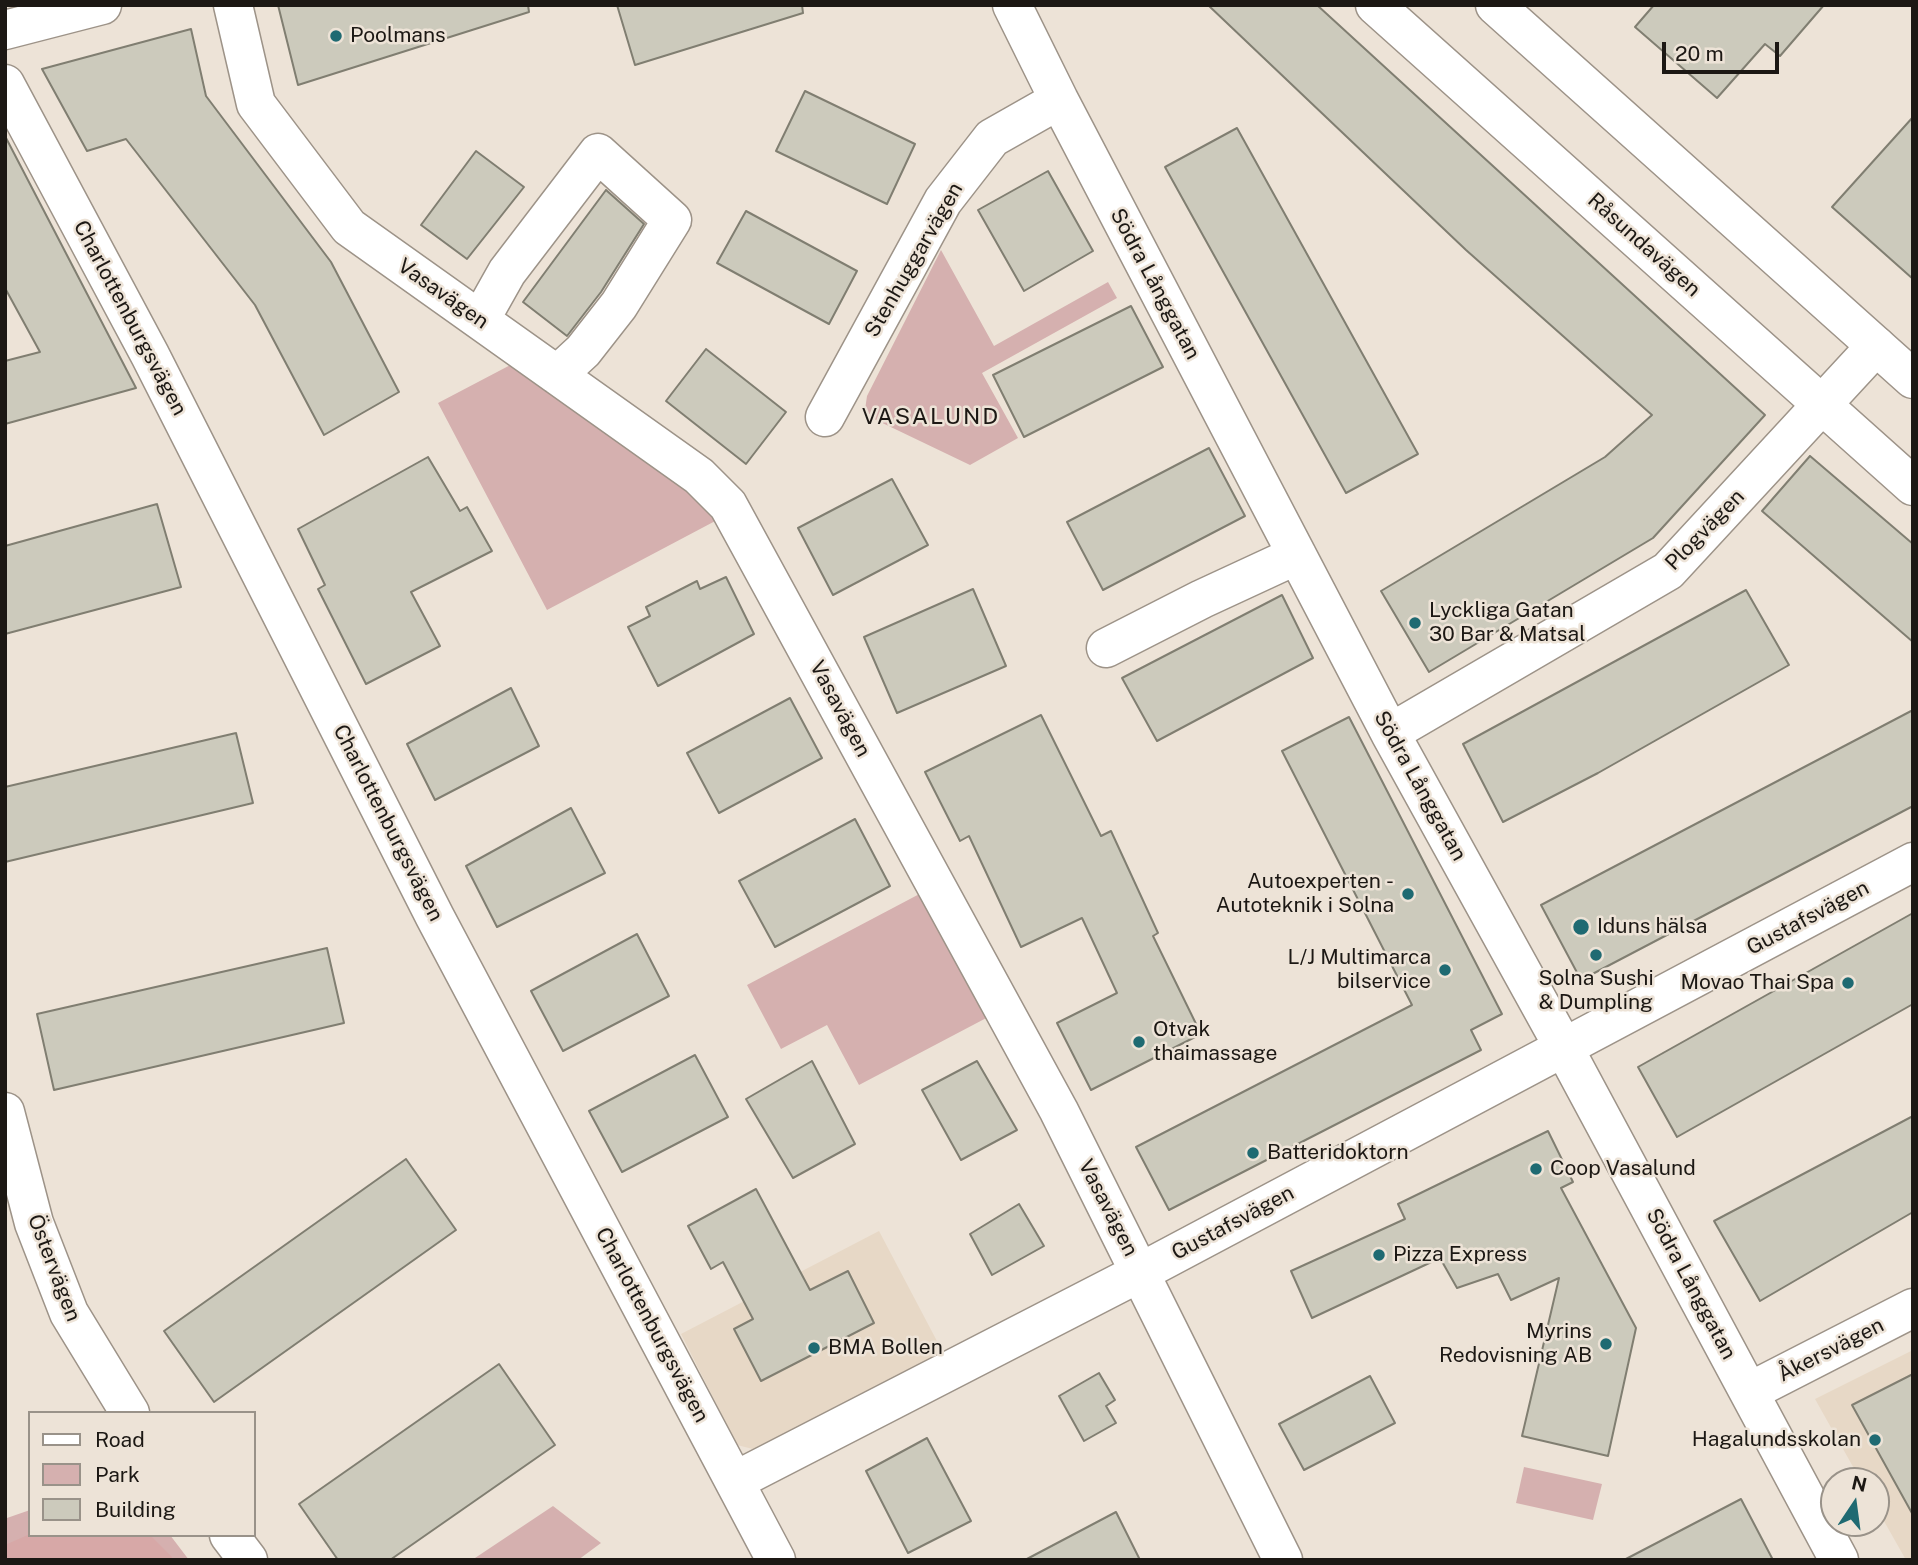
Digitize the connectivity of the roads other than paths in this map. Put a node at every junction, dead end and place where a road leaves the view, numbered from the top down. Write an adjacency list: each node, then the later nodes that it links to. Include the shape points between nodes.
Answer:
1 (102, 5): 6 (street)
2 (233, 5): 9 (street, Vasavägen, via 256,104 349,227)
3 (1012, 5): 8 (street, Södra Långgatan)
4 (1375, 5): 13 (street, Råsundavägen)
5 (1495, 5): 10 (street)
6 (5, 30)
7 (5, 84): 26 (street, Charlottenburgsvägen, via 150,355 435,917)
8 (1059, 100): 14 (street, Stenhuggarvägen, via 992,138 943,201); 16 (street, Södra Långgatan)
9 (480, 320): 11 (street, Vasavägen); 11 (street, via 507,272 598,153 672,220 619,305 583,351)
10 (1877, 346): 12 (street); 13 (street, Plogvägen)
11 (557, 375): 22 (street, Vasavägen, via 699,476 728,505 1059,1111)
12 (1913, 379)
13 (1823, 406): 15 (street, Råsundavägen); 18 (street, Plogvägen, via 1668,571)
14 (825, 417)
15 (1913, 486)
16 (1297, 555): 17 (street); 18 (street, Södra Långgatan)
17 (1106, 648)
18 (1390, 733): 20 (street, Södra Långgatan)
19 (1913, 862): 20 (street, Gustafsvägen)
20 (1564, 1048): 22 (street, Gustafsvägen); 24 (street, Södra Långgatan)
21 (5, 1112): 25 (street, Östervägen, via 34,1223 69,1313)
22 (1141, 1272): 26 (street, Gustafsvägen); 30 (street, Vasavägen)
23 (1913, 1308): 24 (street, Åkersvägen)
24 (1749, 1392): 31 (street, Södra Långgatan)
25 (129, 1411)
26 (735, 1481): 29 (street, Charlottenburgsvägen)
27 (230, 1537): 28 (street)
28 (247, 1560)
29 (776, 1560)
30 (1283, 1560)
31 (1839, 1560)

